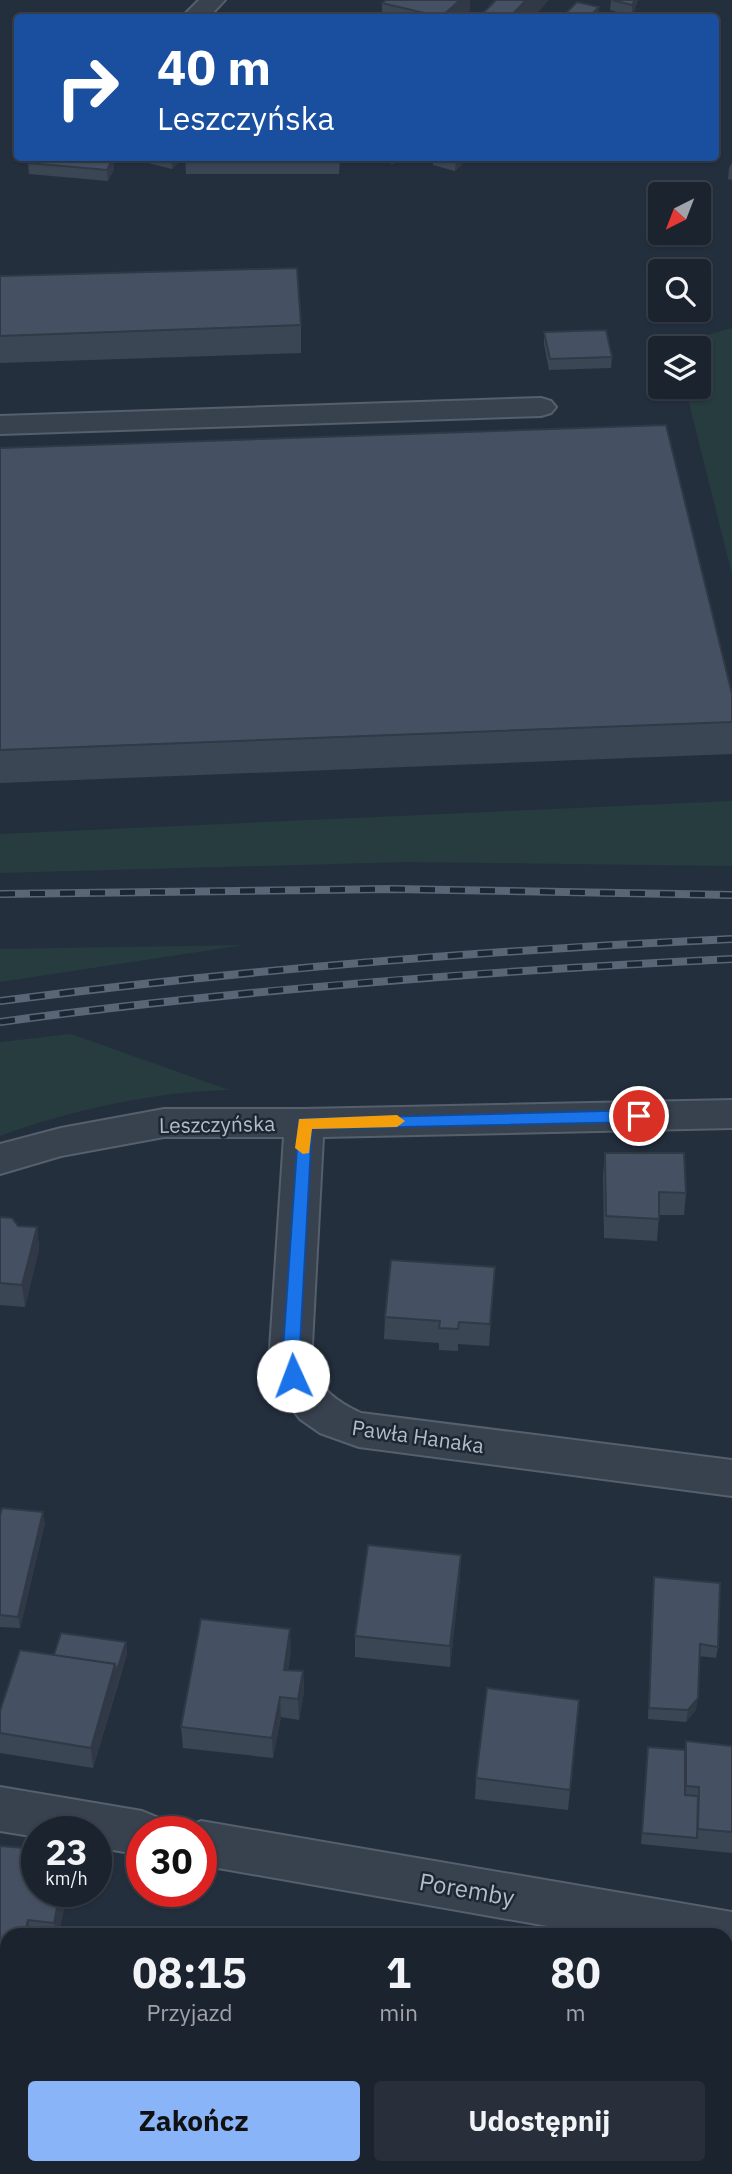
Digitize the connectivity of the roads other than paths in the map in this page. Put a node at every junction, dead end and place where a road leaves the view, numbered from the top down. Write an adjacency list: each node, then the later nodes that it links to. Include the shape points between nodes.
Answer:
1 (213, 0): 2 (street)
2 (197, 14)
3 (541, 407): 4 (street)
4 (0, 425)
5 (732, 1114): 6 (street, Leszczyńska)
6 (304, 1123): 7 (street, Leszczyńska, via 164,1123); 8 (street, Pawła Hanaka, via 290,1364 311,1404 359,1430)
7 (0, 1159)
8 (732, 1478)
9 (0, 1809): 10 (street)
10 (126, 1830)
11 (217, 1846): 12 (street, Poremby)
12 (692, 1928)

